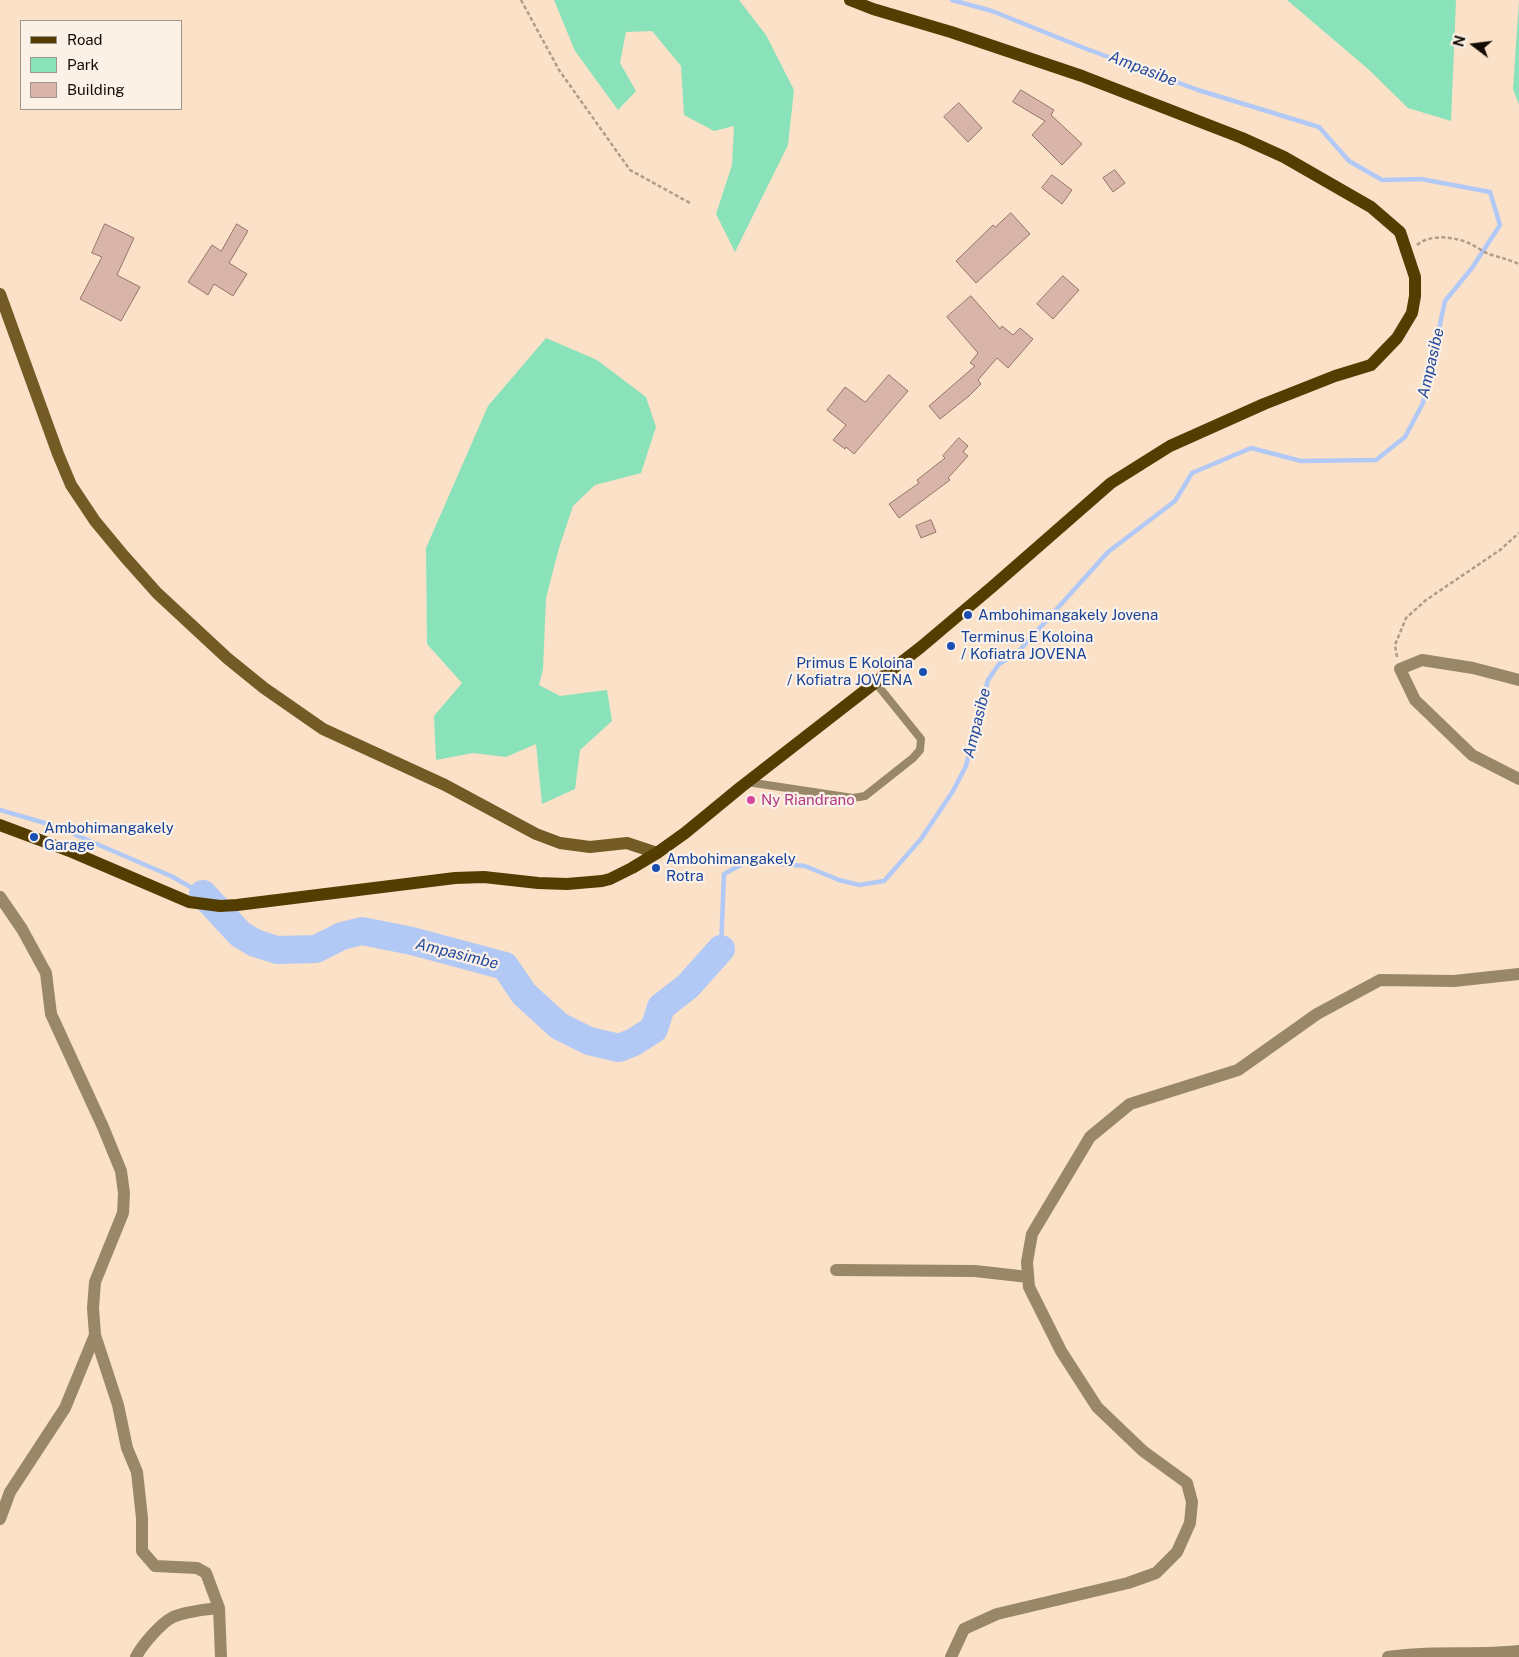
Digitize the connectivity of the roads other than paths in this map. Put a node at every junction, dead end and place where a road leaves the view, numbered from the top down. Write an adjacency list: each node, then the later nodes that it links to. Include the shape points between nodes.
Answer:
1 (850, 0): 4 (main road, via 1082,76 1284,157 1371,207 1400,232 1415,277 1416,296 1412,313 1397,338 1371,365 1264,404 1170,446 1111,483 921,647)
2 (0, 294): 8 (street, via 71,484 95,520 157,593 227,658 324,729 444,785 536,834 560,843 590,847 627,843)
3 (1519, 680): 5 (street, via 1422,660 1400,669 1415,700 1472,755)
4 (875, 682): 6 (main road); 6 (lane, via 922,744 913,758 865,796 853,798)
5 (1519, 779)
6 (746, 782): 8 (main road, via 685,834)
7 (0, 825): 8 (main road, via 72,852 166,894 206,905 237,905 455,878 484,877 567,884 602,881)
8 (657, 853)
9 (0, 898): 13 (street, via 22,929 46,973 51,1014 121,1171 123,1213 95,1282)
10 (1519, 974): 12 (street, via 1454,981 1380,980 1317,1014 1238,1070 1130,1104 1090,1137 1032,1234)
11 (836, 1270): 12 (street, via 975,1271)
12 (1028, 1277): 19 (street, via 1029,1287 1061,1352 1097,1407 1143,1450 1187,1483 1192,1502 1190,1523 1177,1552 1156,1573 1128,1583 997,1614 964,1629)
13 (95, 1335): 14 (street, via 65,1408 10,1492); 15 (street, via 118,1405 127,1448 137,1472 142,1551 155,1566 198,1568 206,1573)
14 (0, 1519)
15 (219, 1608): 17 (street, via 170,1618); 18 (street)
16 (1519, 1651): 20 (street)
17 (136, 1657)
18 (221, 1657)
19 (951, 1657)
20 (1388, 1657)

